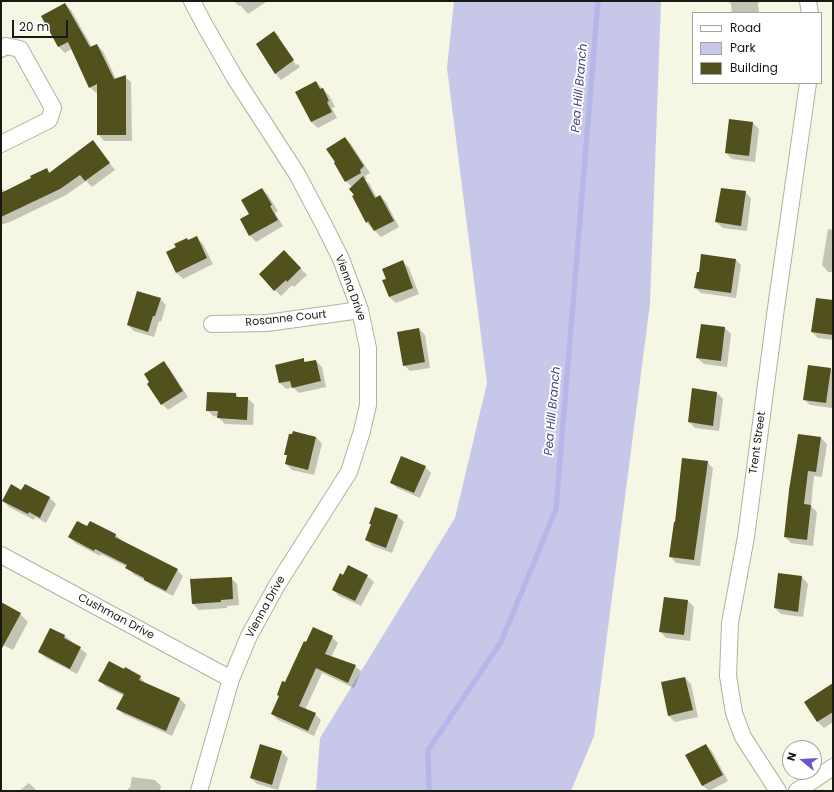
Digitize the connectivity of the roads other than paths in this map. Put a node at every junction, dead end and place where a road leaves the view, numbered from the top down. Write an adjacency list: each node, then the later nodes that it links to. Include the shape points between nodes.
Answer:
1 (192, 1): 7 (street, Vienna Drive, via 235,78 297,174 341,259)
2 (808, 1): 3 (street)
3 (810, 12)
4 (1, 49): 6 (street, via 6,46 20,49 53,108 49,120)
5 (808, 84): 13 (street, Trent Street, via 746,537 730,623 728,676 734,713 743,737)
6 (1, 144)
7 (360, 310): 8 (street, Rosanne Court, via 267,323); 10 (street, Vienna Drive, via 368,348 368,405 349,472 277,585 249,636)
8 (212, 324)
9 (1, 555): 10 (street, Cushman Drive)
10 (231, 679): 12 (street, Vienna Drive)
11 (833, 767): 14 (street)
12 (199, 791)
13 (778, 791)
14 (797, 791)

